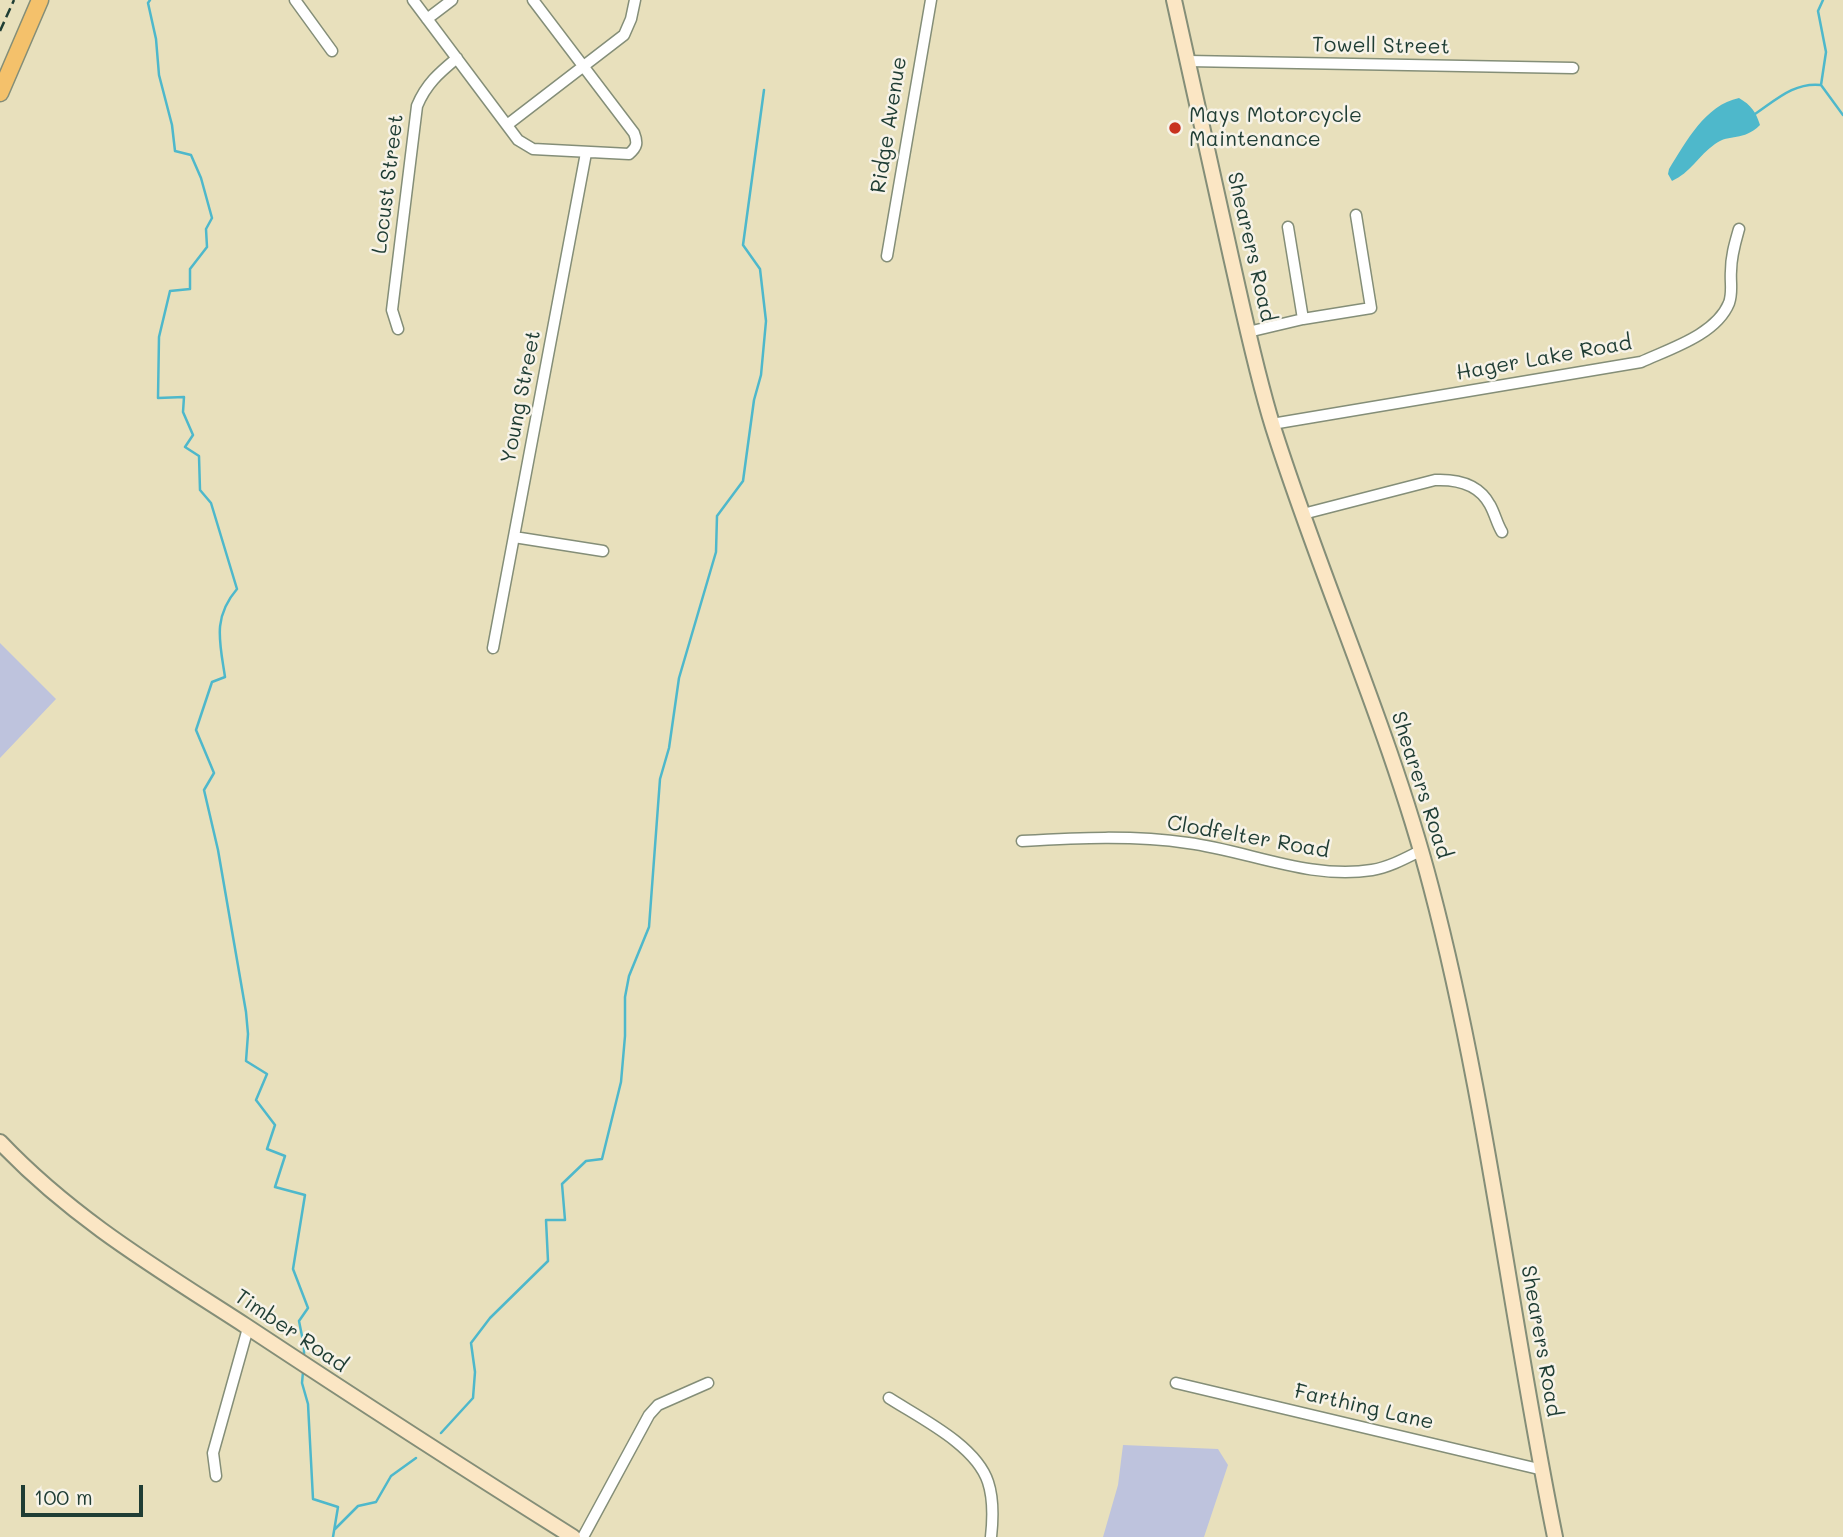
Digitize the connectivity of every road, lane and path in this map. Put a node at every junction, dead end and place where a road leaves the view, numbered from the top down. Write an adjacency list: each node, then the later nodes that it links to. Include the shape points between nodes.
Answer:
1 (40, 0): 15 (main road)
2 (295, 0): 10 (street)
3 (413, 0): 9 (street)
4 (452, 0): 9 (street)
5 (533, 0): 13 (street)
6 (635, 0): 13 (street, via 624,35)
7 (931, 0): 21 (street, Ridge Avenue)
8 (1174, 0): 12 (street, Shearers Road)
9 (427, 19): 11 (street)
10 (332, 51)
11 (457, 58): 16 (street); 23 (street, Locust Street, via 424,89 416,114 392,310)
12 (1188, 61): 14 (street, Towell Street); 24 (street, Shearers Road)
13 (584, 67): 16 (street); 17 (street, via 637,141 629,154)
14 (1573, 68)
15 (0, 93)
16 (507, 125): 17 (street, via 518,140 533,149)
17 (586, 153): 28 (street, Young Street)
18 (1356, 215): 22 (street, via 1371,308)
19 (1288, 228): 22 (street)
20 (1739, 229): 25 (street, Hager Lake Road, via 1732,254 1732,288 1722,314 1693,337 1641,362)
21 (887, 256)
22 (1303, 319): 24 (street)
23 (398, 329)
24 (1248, 332): 25 (street, Shearers Road)
25 (1272, 424): 26 (street, Shearers Road)
26 (1303, 514): 27 (street, via 1451,479 1479,492 1490,504); 32 (street, Shearers Road)
27 (1502, 532)
28 (514, 537): 29 (street); 30 (street, Young Street)
29 (603, 551)
30 (493, 648)
31 (1022, 841): 32 (street, Clodfelter Road, via 1133,838 1188,843 1349,873 1374,870)
32 (1422, 850): 38 (street, Shearers Road, via 1475,1085)
33 (0, 1142): 34 (street, Timber Road, via 78,1214)
34 (248, 1328): 39 (street, via 213,1453); 40 (street, Timber Road)
35 (708, 1383): 41 (street, via 665,1401 649,1415)
36 (1175, 1383): 38 (street, Farthing Lane)
37 (889, 1398): 42 (street, via 968,1451 988,1480)
38 (1543, 1470): 43 (street, Shearers Road)
39 (216, 1476)
40 (573, 1537)
41 (583, 1537)
42 (991, 1537)
43 (1555, 1537)

